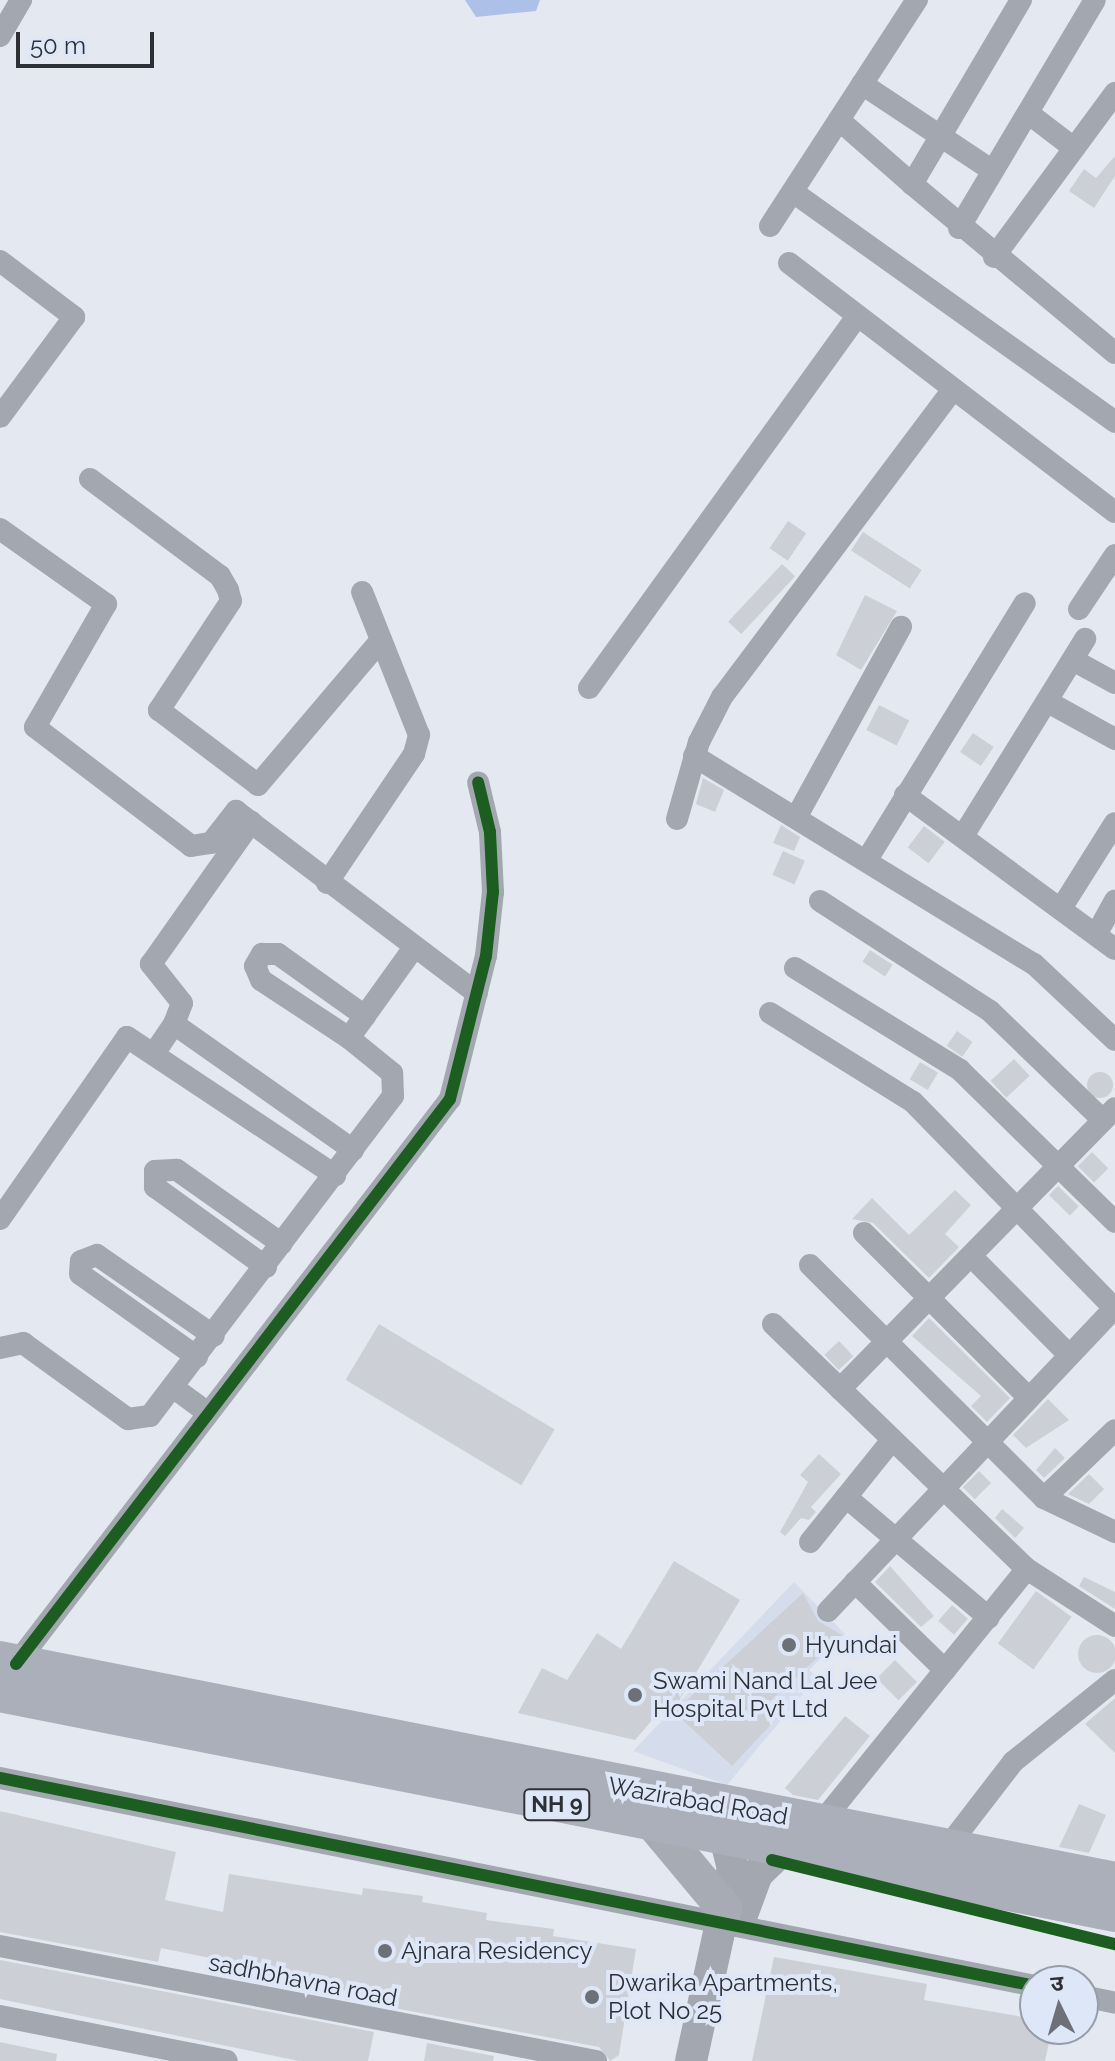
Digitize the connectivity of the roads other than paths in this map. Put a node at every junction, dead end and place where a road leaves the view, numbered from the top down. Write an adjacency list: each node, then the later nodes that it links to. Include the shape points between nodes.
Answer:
1 (21, 0): 5 (street)
2 (917, 0): 6 (street)
3 (1021, 0): 10 (street)
4 (1095, 0): 8 (street)
5 (0, 36)
6 (862, 84): 9 (street); 10 (street)
7 (1115, 93): 11 (street)
8 (1028, 113): 11 (street); 12 (street)
9 (839, 120): 13 (street); 14 (street)
10 (940, 137): 12 (street); 13 (street)
11 (1074, 148): 17 (street)
12 (993, 171): 16 (street)
13 (912, 184): 16 (street)
14 (793, 192): 15 (street); 24 (street)
15 (770, 226)
16 (959, 228): 17 (street)
17 (994, 257): 21 (street)
18 (0, 261): 23 (street, via 74,317)
19 (789, 263): 20 (street)
20 (857, 316): 22 (street); 37 (street)
21 (1115, 353)
22 (953, 389): 26 (street); 40 (street, via 722,697)
23 (0, 417)
24 (1115, 422)
25 (90, 479): 42 (street, via 224,583 231,601 159,710)
26 (1115, 512)
27 (0, 529): 44 (street, via 106,604 35,727 191,846 211,843)
28 (1112, 569): 31 (street)
29 (362, 592): 34 (street)
30 (1025, 603): 43 (street)
31 (1079, 609)
32 (901, 627): 45 (street)
33 (1085, 639): 35 (street)
34 (381, 640): 42 (street); 50 (street, via 419,735 414,754)
35 (1073, 660): 36 (street); 38 (street)
36 (1115, 683)
37 (589, 688)
38 (1048, 702): 39 (street); 48 (street)
39 (1115, 739)
40 (694, 756): 45 (street); 46 (street)
41 (478, 782): 58 (street, via 494,860)
42 (258, 785): 44 (street)
43 (905, 795): 48 (street); 49 (street)
44 (243, 816): 50 (street); 61 (street, via 151,964 182,1003)
45 (797, 816): 49 (street)
46 (677, 819)
47 (1115, 823): 53 (street)
48 (963, 836): 53 (street)
49 (868, 858): 63 (street, via 1034,964)
50 (327, 883): 55 (street)
51 (820, 901): 65 (street, via 990,1011)
52 (1115, 901): 54 (street)
53 (1062, 907): 54 (street)
54 (1097, 933): 56 (street)
55 (413, 949): 58 (street); 60 (street)
56 (1115, 949)
57 (795, 968): 67 (street, via 960,1070)
58 (477, 993): 88 (street, via 450,1099)
59 (770, 1013): 69 (street, via 913,1102)
60 (365, 1016): 62 (street); 62 (street, via 278,954 262,954 255,966 261,980)
61 (174, 1024): 64 (street); 66 (street)
62 (349, 1038): 66 (street, via 396,1085)
63 (1115, 1040)
64 (155, 1052): 68 (street); 70 (street, via 135,1038 119,1041)
65 (1109, 1114): 67 (street)
66 (353, 1150): 68 (street)
67 (1059, 1164): 69 (street); 71 (street)
68 (335, 1175): 73 (street)
69 (1016, 1208): 74 (street); 78 (street)
70 (0, 1219)
71 (1115, 1222)
72 (864, 1233): 77 (street)
73 (282, 1244): 76 (street); 76 (street, via 177,1170 155,1171 155,1187)
74 (972, 1257): 77 (street); 83 (street)
75 (810, 1265): 81 (street)
76 (266, 1267): 80 (street)
77 (927, 1301): 81 (street); 87 (street)
78 (1114, 1308): 83 (street)
79 (773, 1324): 86 (street)
80 (214, 1336): 84 (street); 84 (street, via 97,1255 81,1261 80,1274)
81 (886, 1343): 86 (street); 91 (street)
82 (0, 1348): 85 (street, via 31,1347 128,1419 150,1416)
83 (1069, 1355): 87 (street)
84 (197, 1357): 85 (street)
85 (174, 1388): 88 (street)
86 (840, 1389): 90 (street)
87 (1029, 1398): 91 (street)
88 (208, 1413): 104 (street)
89 (1115, 1430): 94 (street)
90 (892, 1440): 92 (street); 93 (street)
91 (988, 1442): 92 (street); 94 (street)
92 (943, 1490): 96 (street); 98 (street)
93 (846, 1497): 96 (street); 97 (street)
94 (1044, 1498): 95 (street)
95 (1115, 1532)
96 (898, 1537): 99 (street); 101 (street)
97 (810, 1542)
98 (1027, 1569): 101 (street); 102 (street)
99 (855, 1582): 100 (street); 103 (street)
100 (828, 1611)
101 (989, 1618): 103 (street)
102 (1115, 1626)
103 (945, 1670): 108 (street)
104 (5, 1672): 107 (highway, Wazirabad Road / NH 9); 108 (highway, Wazirabad Road)
105 (1115, 1680): 111 (street, via 1013,1762)
106 (0, 1778): 114 (street)
107 (653, 1823): 109 (highway, Wazirabad Road / NH 9); 114 (main road)
108 (821, 1823): 111 (highway, Wazirabad Road)
109 (725, 1837): 110 (highway, Wazirabad Road / NH 9); 114 (street, via 733,1869)
110 (783, 1849): 113 (highway, Wazirabad Road / NH 9); 114 (street, via 757,1874)
111 (946, 1849): 112 (highway, Wazirabad Road)
112 (1115, 1882)
113 (1115, 1912)
114 (729, 1918): 116 (street); 120 (street); 121 (street)
115 (0, 1946): 119 (street, sadhbhavna road)
116 (1019, 1982)
117 (0, 2016): 118 (street)
118 (227, 2061)
119 (596, 2061)
120 (691, 2061)
121 (710, 2061)

